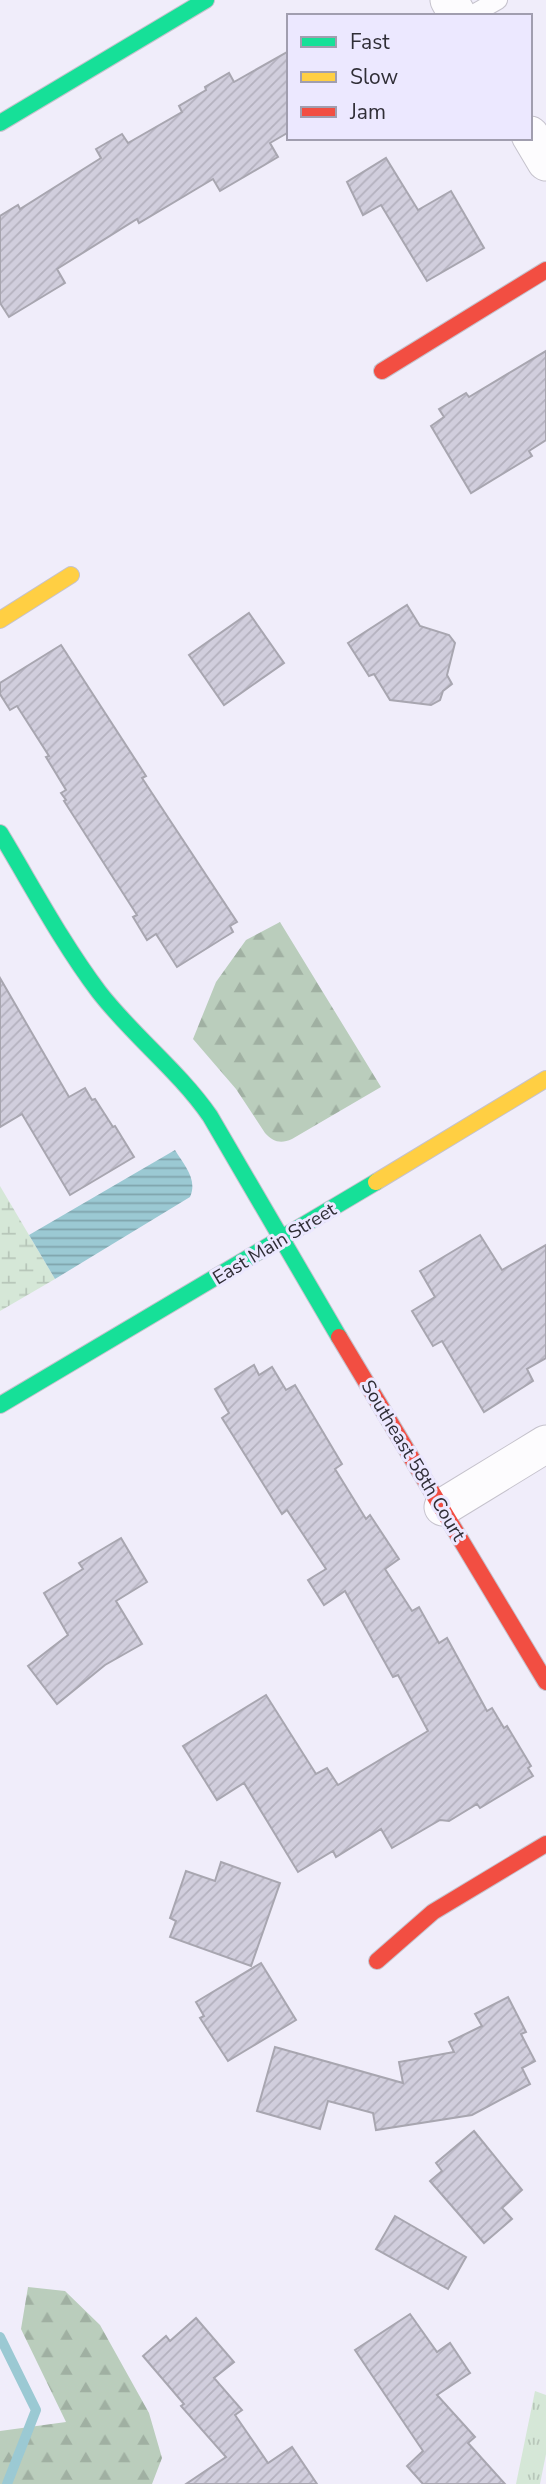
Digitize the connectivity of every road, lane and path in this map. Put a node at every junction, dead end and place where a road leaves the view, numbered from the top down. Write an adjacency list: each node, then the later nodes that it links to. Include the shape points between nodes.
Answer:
1 (206, 0): 4 (street)
2 (498, 0): 3 (lane)
3 (474, 14)
4 (0, 123)
5 (532, 138): 6 (street)
6 (546, 162)
7 (546, 270): 8 (street)
8 (382, 371)
9 (71, 576): 10 (street)
10 (0, 620)
11 (0, 833): 13 (street, Southeast 58th Court, via 100,993 192,1090)
12 (546, 1079): 13 (street, East Main Street)
13 (281, 1240): 14 (street, East Main Street); 16 (street, Southeast 58th Court)
14 (0, 1405)
15 (546, 1444): 16 (street)
16 (443, 1507): 17 (street, Southeast 58th Court)
17 (546, 1682)
18 (546, 1844): 19 (street, via 433,1912)
19 (377, 1961)

